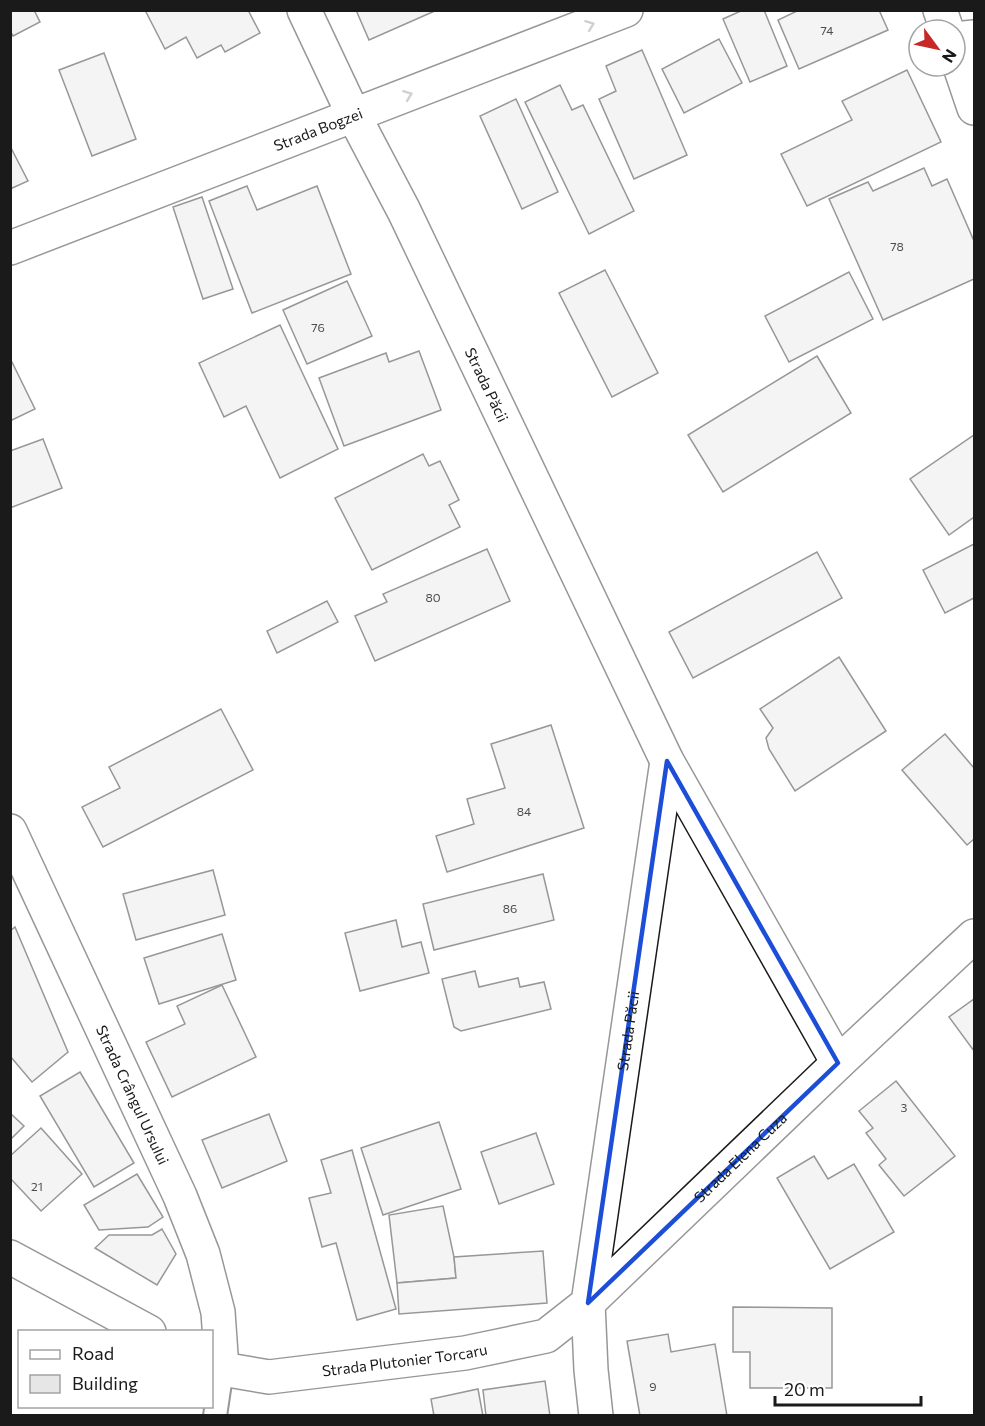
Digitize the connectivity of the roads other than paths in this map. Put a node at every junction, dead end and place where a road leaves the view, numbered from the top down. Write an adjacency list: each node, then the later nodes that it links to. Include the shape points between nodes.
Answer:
1 (304, 10): 5 (street, Strada Păcii)
2 (626, 10): 5 (street, Strada Bogzei, one-way to 2)
3 (964, 78): 4 (street)
4 (975, 108)
5 (354, 116): 6 (street, Strada Bogzei); 7 (street, Strada Păcii, via 404,211)
6 (10, 249)
7 (666, 760): 10 (street, Strada Păcii); 12 (street, Strada Păcii)
8 (10, 831): 14 (street, Strada Crângul Ursului, via 180,1196 203,1254 218,1312)
9 (975, 936): 10 (street, Strada Elena Cuza)
10 (838, 1063): 12 (street, Strada Elena Cuza)
11 (10, 1257): 13 (street)
12 (588, 1303): 14 (street, Strada Plutonier Torcaru, via 546,1336 465,1353 269,1377); 16 (street)
13 (145, 1330)
14 (217, 1366): 15 (lane)
15 (215, 1416)
16 (596, 1416)

